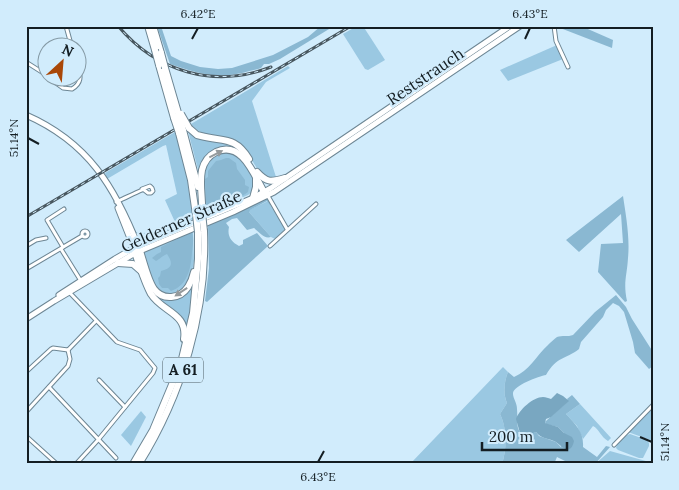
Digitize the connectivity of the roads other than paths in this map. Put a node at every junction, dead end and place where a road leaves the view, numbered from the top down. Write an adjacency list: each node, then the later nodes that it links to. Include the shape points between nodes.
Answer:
1 (148, 26): 6 (highway, A 61)
2 (153, 26): 6 (highway, A 61)
3 (510, 26): 14 (main road, Reststrauch)
4 (520, 26): 14 (main road, Reststrauch)
5 (554, 26): 9 (street, via 556,41)
6 (158, 51): 8 (highway, A 61, bridge)
7 (26, 62): 10 (street)
8 (162, 66): 12 (highway, A 61); 12 (highway, A 61)
9 (568, 68)
10 (38, 70)
11 (26, 115): 20 (main road, via 69,140 85,154)
12 (178, 116): 13 (highway, A 61, bridge); 13 (highway, bridge)
13 (183, 130): 15 (highway, via 238,145 248,156); 23 (highway, A 61)
14 (342, 143): 16 (main road, Reststrauch); 18 (main road, Reststrauch)
15 (256, 175): 16 (highway, via 268,181); 18 (highway); 19 (highway); 23 (highway, one-way to 15, via 203,204 202,169 214,153 234,150)
16 (285, 178): 18 (main road, Reststrauch)
17 (142, 190): 20 (street)
18 (266, 192): 19 (main road, Gelderner Straße); 24 (street); 33 (main road, Gelderner Straße, via 233,212)
19 (252, 198): 29 (main road, Gelderner Straße)
20 (117, 202): 27 (main road); 33 (main road)
21 (316, 204): 24 (street)
22 (64, 209): 32 (street, via 47,220)
23 (199, 214): 25 (highway, A 61, bridge)
24 (287, 229): 31 (street)
25 (201, 231): 34 (highway, A 61); 57 (highway, A 61, via 203,269 193,337 171,401)
26 (82, 236): 32 (street)
27 (134, 236): 29 (main road); 33 (main road)
28 (46, 238): 30 (street)
29 (153, 239): 33 (main road, Gelderner Straße)
30 (26, 246)
31 (270, 246)
32 (62, 248): 36 (street); 38 (street)
33 (137, 249): 34 (highway, one-way to 33, via 188,287 180,295 168,297 154,288); 35 (main road, Gelderner Straße); 37 (highway); 38 (main road, Gelderner Straße, via 115,259)
34 (198, 259): 43 (highway, A 61, via 193,313)
35 (118, 263): 37 (highway, via 133,264); 38 (main road, Gelderner Straße)
36 (26, 269)
37 (142, 272): 43 (highway, via 155,299 182,324 185,333)
38 (82, 282): 39 (main road, Gelderner Straße)
39 (68, 291): 40 (main road, Gelderner Straße); 41 (street)
40 (26, 319)
41 (96, 321): 42 (street); 48 (street, via 116,342 140,350 155,366)
42 (68, 350): 44 (street, via 50,349); 46 (street, via 68,366)
43 (181, 363): 56 (highway, A 61, via 153,430)
44 (26, 372)
45 (98, 380): 48 (street)
46 (49, 387): 49 (street); 51 (street)
47 (653, 405): 52 (street)
48 (125, 407): 51 (street)
49 (26, 412)
50 (26, 436): 55 (street)
51 (98, 440): 53 (street); 54 (street)
52 (614, 445)
53 (116, 458)
54 (79, 463)
55 (57, 464)
56 (133, 464)
57 (139, 464)

